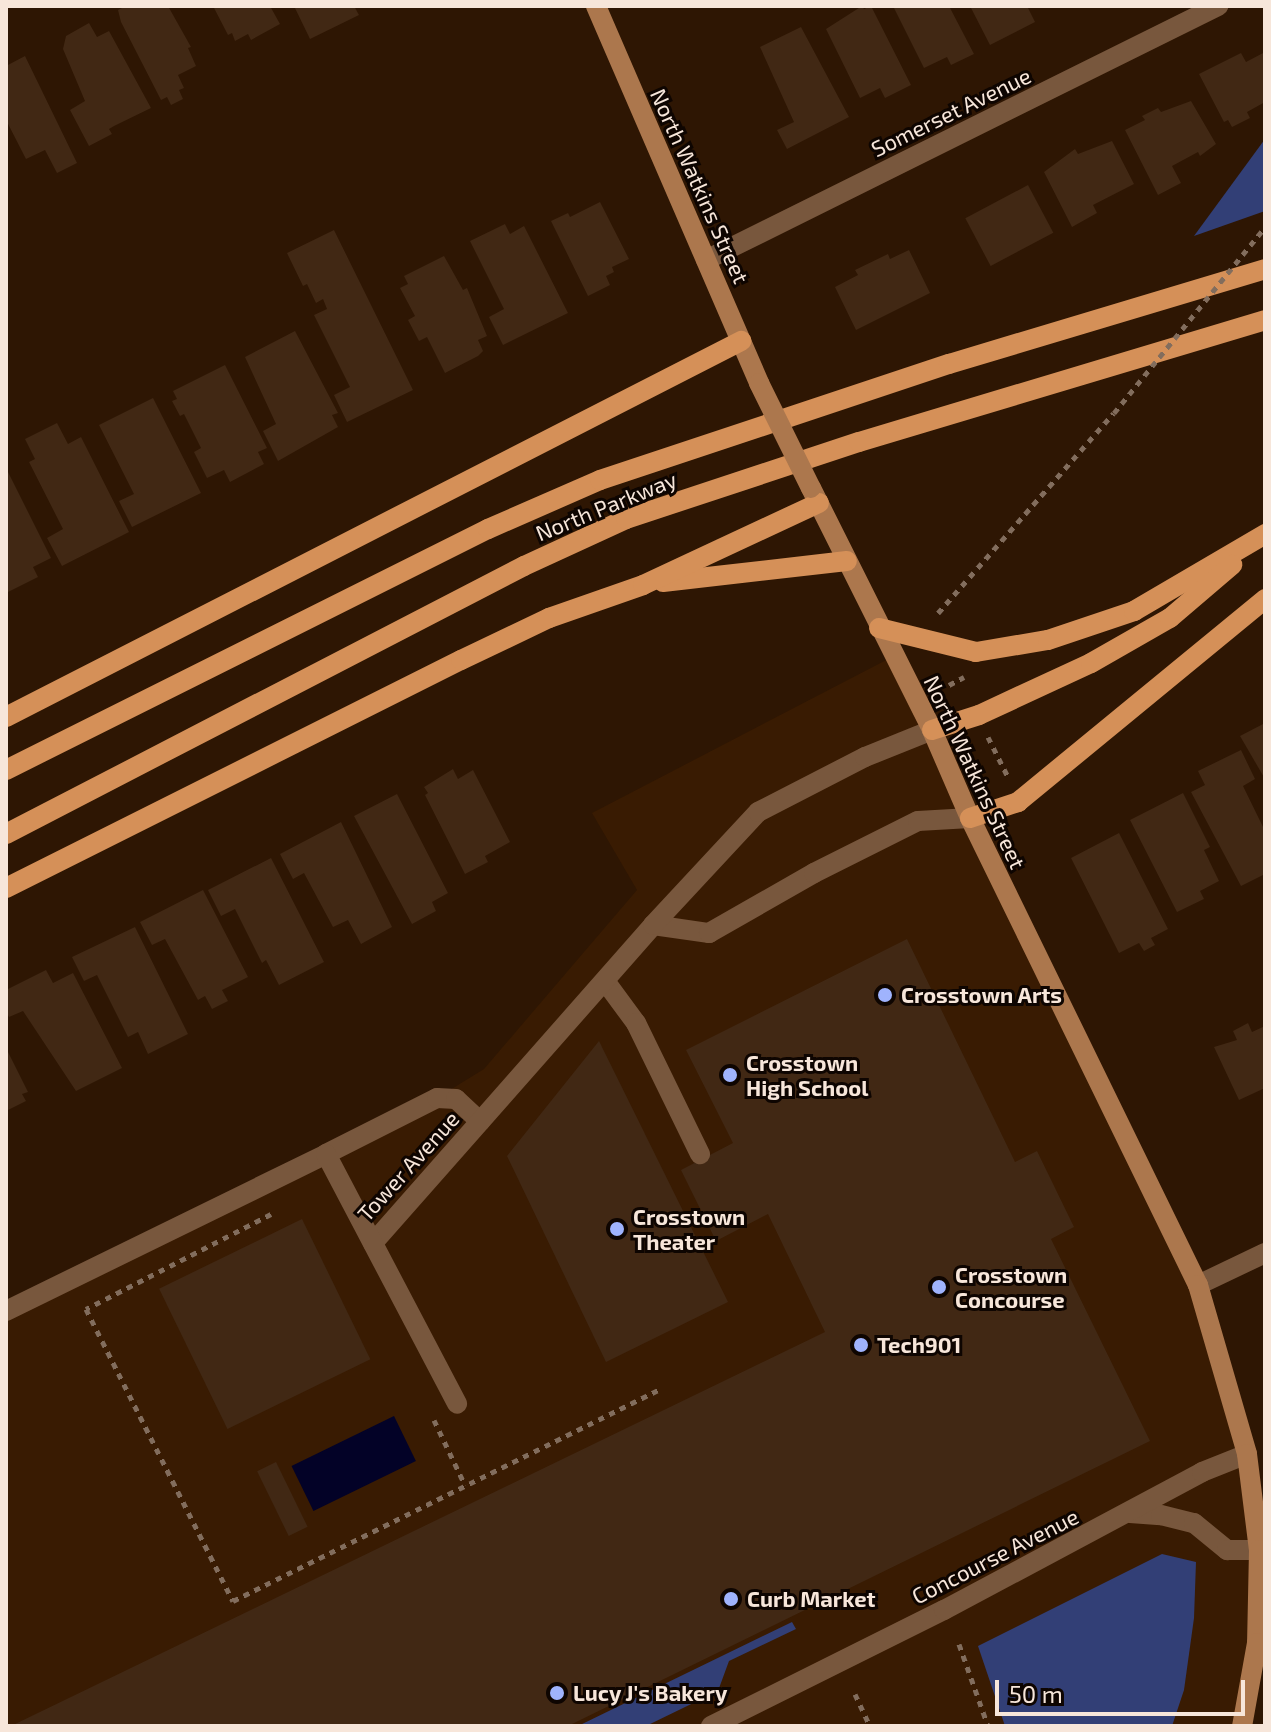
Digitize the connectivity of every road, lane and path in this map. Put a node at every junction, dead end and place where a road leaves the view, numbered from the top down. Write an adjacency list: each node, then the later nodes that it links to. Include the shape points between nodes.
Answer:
1 (596, 6): 4 (main road, North Watkins Street)
2 (1218, 6): 4 (street, Somerset Avenue)
3 (1265, 227): 13 (path, bridge, via 1114,413)
4 (706, 260): 7 (main road, North Watkins Street)
5 (1265, 269): 20 (main road, North Parkway, via 949,364 600,480 488,529)
6 (1265, 320): 23 (main road, North Parkway, via 859,442 626,519 524,566)
7 (741, 341): 8 (main road, North Watkins Street, bridge); 17 (main road)
8 (815, 496): 10 (main road, North Watkins Street); 11 (main road)
9 (1265, 535): 14 (main road, via 1134,611 1048,640 976,652); 18 (main road, via 1170,618 996,707)
10 (847, 561): 11 (main road); 14 (main road, North Watkins Street)
11 (643, 585): 24 (main road, via 549,618)
12 (1265, 599): 22 (main road, via 1018,802)
13 (938, 613)
14 (879, 628): 18 (main road, North Watkins Street)
15 (964, 677): 16 (path)
16 (949, 685)
17 (6, 717)
18 (932, 730): 22 (main road, North Watkins Street); 25 (street, Tower Avenue, via 865,757 758,812)
19 (988, 736): 21 (path)
20 (6, 770)
21 (1008, 777)
22 (970, 818): 25 (street, via 918,821 709,933); 33 (main road, North Watkins Street)
23 (6, 834)
24 (6, 888)
25 (653, 925): 26 (street, Tower Avenue)
26 (605, 981): 27 (street, Tower Avenue); 29 (street, via 636,1023)
27 (480, 1121): 28 (street, via 456,1099 437,1098); 31 (street, Tower Avenue)
28 (326, 1154): 31 (street, Tower Avenue); 34 (street)
29 (700, 1154)
30 (280, 1210): 39 (path, via 86,1309 233,1601)
31 (373, 1243): 36 (street)
32 (1265, 1253): 33 (street)
33 (1198, 1285): 38 (main road, North Watkins Street)
34 (6, 1311)
35 (660, 1389): 39 (path)
36 (457, 1404)
37 (431, 1415): 39 (path)
38 (1247, 1454): 40 (street, Concourse Avenue, via 1202,1472); 41 (main road, North Watkins Street)
39 (465, 1485)
40 (1130, 1513): 41 (street, via 1194,1523 1227,1550); 44 (street, Concourse Avenue)
41 (1261, 1562): 47 (main road, North Watkins Street, via 1257,1643)
42 (959, 1644): 46 (path)
43 (855, 1694): 45 (path)
44 (711, 1726)
45 (870, 1726)
46 (988, 1726)
47 (1242, 1726)

